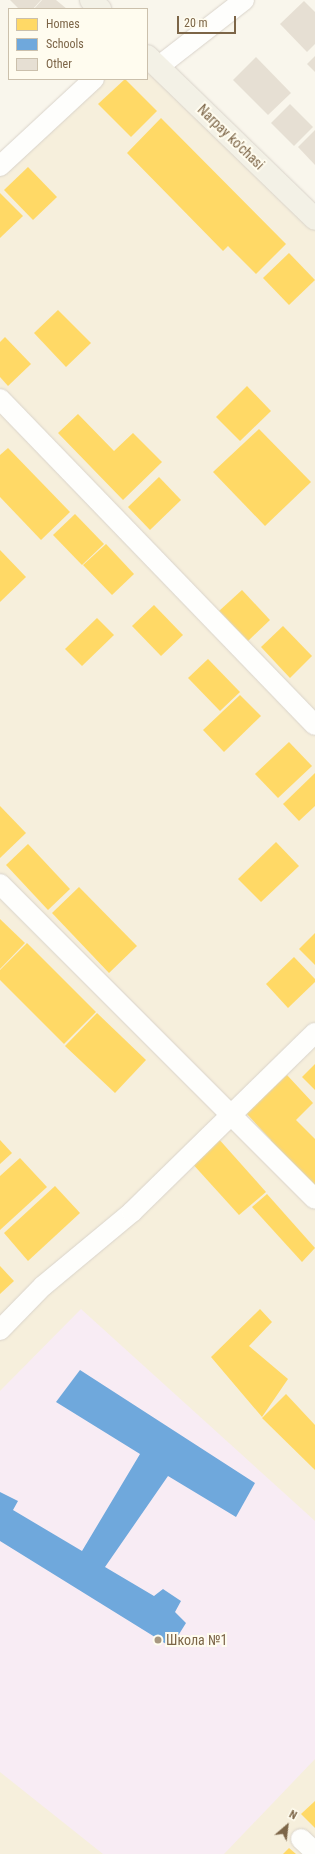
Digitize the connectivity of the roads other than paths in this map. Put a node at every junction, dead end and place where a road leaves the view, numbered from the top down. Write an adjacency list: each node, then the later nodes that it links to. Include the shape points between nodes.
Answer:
1 (91, 0): 3 (main road)
2 (244, 0): 4 (street)
3 (99, 8)
4 (153, 61): 7 (main road, Narpay ko'chasi)
5 (93, 80): 6 (street)
6 (0, 166)
7 (315, 219)
8 (0, 399): 9 (street)
9 (315, 725)
10 (0, 884): 12 (street)
11 (315, 1033): 12 (street)
12 (232, 1113): 13 (street); 14 (street, via 132,1212 43,1286)
13 (315, 1199)
14 (0, 1330)

